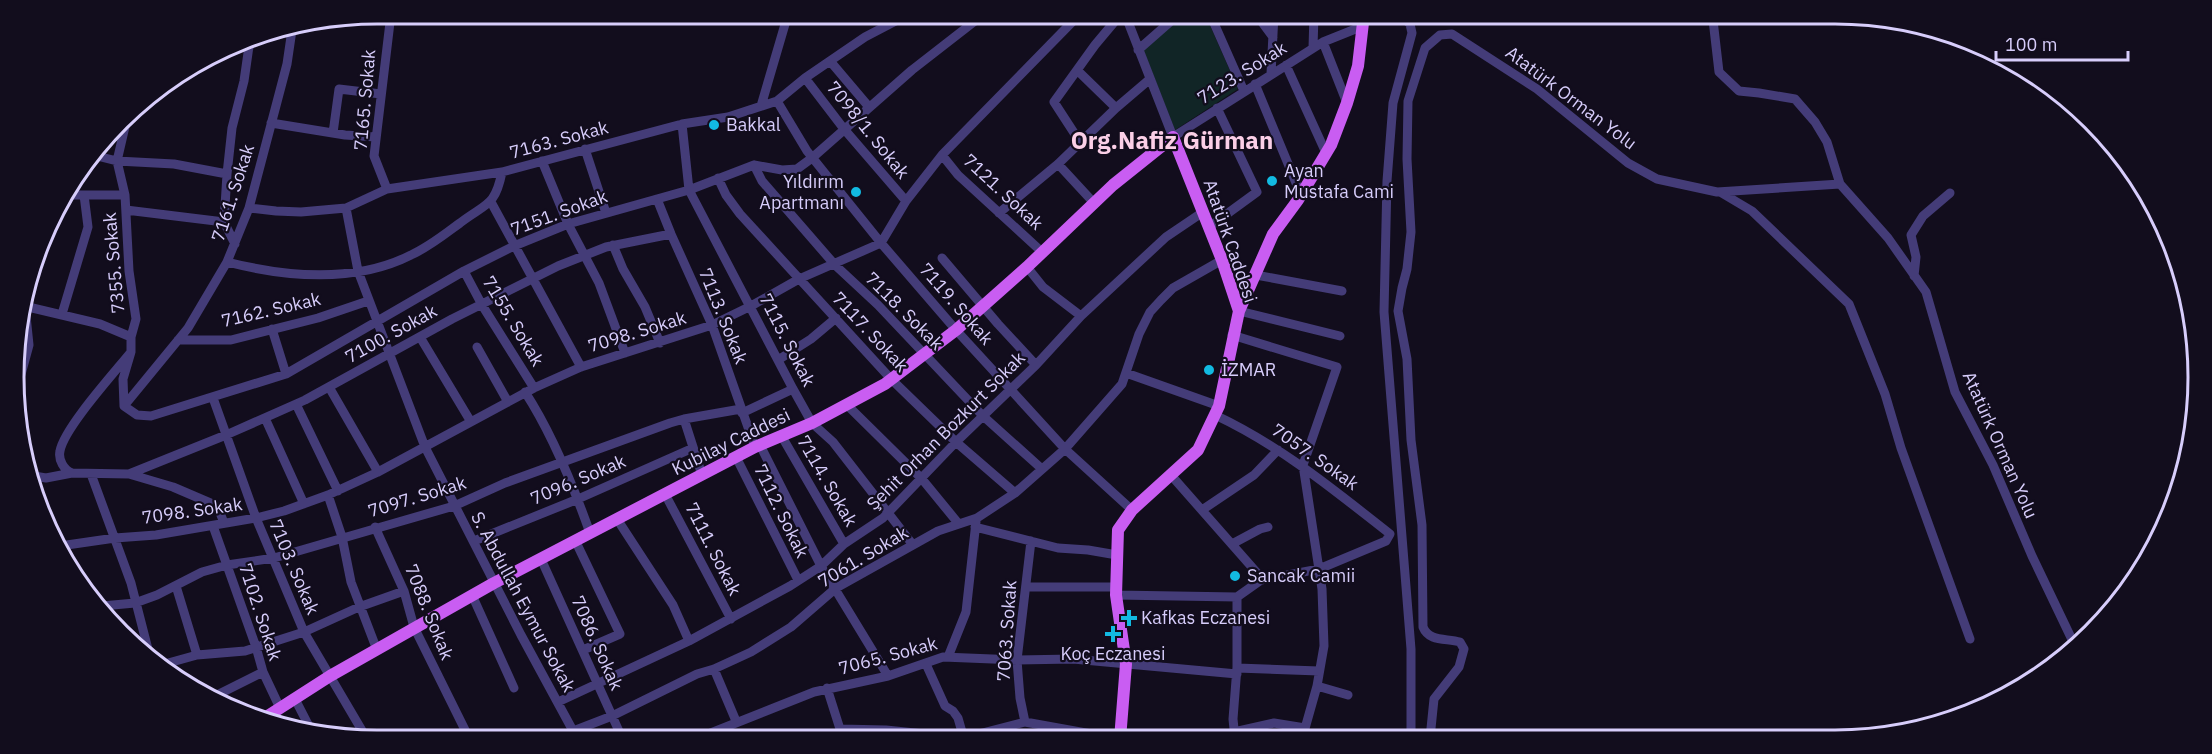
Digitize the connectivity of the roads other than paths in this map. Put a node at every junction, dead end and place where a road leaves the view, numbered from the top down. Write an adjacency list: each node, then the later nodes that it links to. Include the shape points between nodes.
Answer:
1 (390, 24): 31 (street, 7165. Sokak)
2 (785, 24): 34 (street)
3 (890, 24): 23 (street, 7163. Sokak)
4 (971, 24): 35 (street, 7151. Sokak)
5 (1070, 24): 48 (street)
6 (1114, 24): 25 (street)
7 (1127, 24): 22 (street, Atatürk Caddesi)
8 (1168, 24): 22 (street)
9 (1214, 24): 30 (street)
10 (1263, 24): 18 (street)
11 (1274, 24): 18 (street)
12 (1314, 24): 21 (street)
13 (1353, 24): 19 (street, 7123. Sokak)
14 (1362, 24): 33 (main road, via 1358,66)
15 (1410, 24): 186 (street, via 1412,33 1393,103 1384,312)
16 (1713, 24): 58 (street, via 1719,72 1738,92 1795,99 1827,142)
17 (291, 35): 38 (street, 7161. Sokak)
18 (1273, 37): 26 (street)
19 (1323, 42): 21 (street, 7123. Sokak); 33 (street)
20 (249, 48): 56 (street, via 232,128)
21 (1313, 48): 24 (street, 7123. Sokak)
22 (1138, 50): 28 (street, Atatürk Caddesi)
23 (830, 61): 27 (street, 7163. Sokak); 35 (street)
24 (1286, 65): 26 (street, 7123. Sokak); 47 (street)
25 (1077, 71): 36 (street); 45 (street, via 1054,102)
26 (1271, 74): 29 (street, 7123. Sokak)
27 (805, 78): 32 (street, 7163. Sokak); 40 (street, 7098/1. Sokak)
28 (1150, 79): 36 (street); 44 (street, Atatürk Caddesi)
29 (1255, 84): 30 (street, 7123. Sokak); 66 (street)
30 (1244, 91): 37 (street, 7123. Sokak)
31 (381, 94): 42 (street, via 339,89); 43 (street, 7165. Sokak)
32 (777, 101): 34 (street, 7163. Sokak); 50 (street, 7119. Sokak)
33 (1347, 103): 47 (main road)
34 (761, 106): 39 (street, 7163. Sokak, via 728,117)
35 (869, 107): 40 (street, 7151. Sokak)
36 (1116, 108): 45 (street)
37 (1217, 108): 44 (street, 7123. Sokak); 79 (street, via 1257,192)
38 (271, 123): 42 (street); 71 (street, 7161. Sokak)
39 (682, 124): 46 (street, 7163. Sokak); 60 (street, 7115. Sokak)
40 (844, 129): 50 (street, 7151. Sokak); 68 (street, 7098/1. Sokak)
41 (124, 130): 51 (street, 7355. Sokak)
42 (333, 133): 43 (street)
43 (376, 137): 59 (street, 7165. Sokak, via 374,156)
44 (1173, 137): 70 (main road, Kubilay Caddesi); 74 (main road, Atatürk Caddesi)
45 (1080, 142): 53 (street)
46 (585, 149): 52 (street, 7163. Sokak); 75 (street)
47 (1326, 153): 66 (main road)
48 (942, 155): 68 (street); 76 (street, 7121. Sokak)
49 (101, 157): 51 (street)
50 (812, 158): 54 (street, 7151. Sokak, via 797,169); 81 (street, 7119. Sokak)
51 (117, 161): 56 (street, via 174,164); 65 (street, 7355. Sokak)
52 (542, 161): 55 (street, 7163. Sokak); 78 (street)
53 (1058, 164): 70 (street); 76 (street)
54 (754, 165): 57 (street, 7151. Sokak); 90 (street, 7118. Sokak, via 762,181)
55 (502, 172): 59 (street); 69 (street, 7163. Sokak)
56 (227, 174): 77 (street)
57 (718, 178): 60 (street, 7151. Sokak); 96 (street, 7117. Sokak, via 740,214)
58 (1840, 184): 61 (street, Atatürk Orman Yolu); 95 (street, Atatürk Orman Yolu, via 1888,238)
59 (387, 189): 72 (street)
60 (690, 190): 67 (street, 7151. Sokak); 101 (street, 7115. Sokak)
61 (1720, 192): 220 (street, via 1752,211 1849,304 1885,393); 268 (street, Atatürk Orman Yolu, via 1658,178 1628,163 1538,89 1452,34 1440,35 1425,48 1408,101 1411,232 1398,311 1407,359 1411,440 1422,525 1423,627 1431,638 1460,642 1464,649 1459,667 1434,699)
62 (1950, 193): 95 (street, via 1923,216 1911,235 1916,257)
63 (74, 195): 64 (street)
64 (84, 195): 65 (street); 105 (street, via 88,227)
65 (125, 195): 73 (street, 7355. Sokak)
66 (1301, 195): 94 (main road, via 1274,234)
67 (657, 199): 75 (street, 7151. Sokak); 80 (street, 7113. Sokak)
68 (906, 201): 81 (street)
69 (491, 202): 84 (street); 93 (street, via 410,256)
70 (1094, 203): 85 (main road, Kubilay Caddesi)
71 (249, 208): 72 (street, via 276,212); 82 (street, 7161. Sokak)
72 (346, 208): 93 (street, S. Abdullah Eymur Sokak)
73 (126, 210): 77 (street); 115 (street, 7355. Sokak, via 136,319)
74 (1203, 212): 79 (main road, Atatürk Caddesi); 106 (street, Şehit Orhan Bozkurt Sokak, via 1166,237)
75 (606, 213): 78 (street, 7151. Sokak)
76 (999, 213): 85 (street, 7121. Sokak)
77 (224, 222): 82 (street)
78 (568, 224): 84 (street, 7151. Sokak); 86 (street)
79 (1209, 227): 88 (main road, Atatürk Caddesi)
80 (671, 234): 83 (street, 7100. Sokak); 109 (street, 7113. Sokak)
81 (881, 243): 90 (street, 7098. Sokak); 112 (street, 7119. Sokak)
82 (235, 244): 89 (street, 7161. Sokak)
83 (613, 245): 86 (street, 7100. Sokak); 118 (street)
84 (514, 246): 92 (street, 7151. Sokak); 97 (street)
85 (1042, 252): 91 (main road, Kubilay Caddesi)
86 (585, 255): 97 (street, 7100. Sokak); 121 (street)
87 (942, 258): 102 (street)
88 (1222, 260): 104 (main road, Atatürk Caddesi); 128 (street, 7061. Sokak, via 1173,288 1150,312)
89 (227, 262): 93 (street, via 295,275); 117 (street, 7161. Sokak)
90 (835, 265): 96 (street, 7098. Sokak); 123 (street, 7118. Sokak)
91 (1027, 267): 102 (main road, Kubilay Caddesi); 106 (street, via 1043,287)
92 (464, 271): 100 (street, 7155. Sokak); 108 (street, 7151. Sokak)
93 (358, 272): 99 (street, S. Abdullah Eymur Sokak)
94 (1256, 275): 98 (street); 104 (main road)
95 (1914, 276): 221 (street, Atatürk Orman Yolu, via 1926,292 1955,392 1993,465)
96 (799, 279): 101 (street, 7098. Sokak); 107 (street, 7117. Sokak)
97 (533, 280): 100 (street, 7100. Sokak); 127 (street)
98 (1342, 291)
99 (368, 301): 108 (street, S. Abdullah Eymur Sokak); 111 (street, 7162. Sokak)
100 (482, 305): 116 (street, 7100. Sokak); 132 (street, 7155. Sokak)
101 (751, 306): 109 (street, 7098. Sokak); 124 (street, 7115. Sokak)
102 (983, 306): 112 (main road, Kubilay Caddesi); 126 (street)
103 (31, 307): 105 (street)
104 (1239, 310): 113 (main road, Atatürk Caddesi); 114 (street)
105 (62, 314): 115 (street)
106 (1081, 316): 126 (street, Şehit Orhan Bozkurt Sokak)
107 (836, 318): 124 (street); 130 (street, 7117. Sokak)
108 (379, 321): 122 (street, S. Abdullah Eymur Sokak); 129 (street, 7151. Sokak)
109 (712, 325): 118 (street, 7098. Sokak); 142 (street, 7113. Sokak)
110 (27, 329): 125 (street)
111 (272, 329): 117 (street, 7162. Sokak, via 231,340); 129 (street)
112 (956, 330): 123 (main road, Kubilay Caddesi); 134 (street, 7119. Sokak)
113 (1232, 335): 141 (main road, Atatürk Caddesi); 158 (street, via 1337,367)
114 (1340, 336)
115 (131, 337): 120 (street, 7355. Sokak)
116 (420, 337): 122 (street, 7100. Sokak); 146 (street)
117 (178, 340): 140 (street, 7161. Sokak)
118 (660, 343): 121 (street, 7098. Sokak)
119 (477, 347): 137 (street)
120 (131, 352): 140 (street, 7355. Sokak, via 123,379); 161 (street, via 63,443 60,459)
121 (626, 353): 127 (street, 7098. Sokak)
122 (389, 354): 131 (street, 7100. Sokak); 152 (street, S. Abdullah Eymur Sokak)
123 (924, 355): 130 (main road, Kubilay Caddesi); 143 (street, 7118. Sokak)
124 (778, 360): 133 (street, 7115. Sokak)
125 (25, 361)
126 (1036, 365): 134 (street, Şehit Orhan Bozkurt Sokak)
127 (581, 367): 132 (street, 7098. Sokak)
128 (1126, 373): 141 (street); 154 (street, 7061. Sokak, via 1122,384)
129 (286, 374): 136 (street, 7151. Sokak)
130 (891, 380): 139 (main road, Kubilay Caddesi); 150 (street, 7117. Sokak)
131 (329, 387): 138 (street, 7100. Sokak); 160 (street)
132 (534, 388): 135 (street, 7098. Sokak)
133 (793, 389): 142 (street, 7097. Sokak); 147 (street, 7115. Sokak)
134 (1010, 391): 143 (street, Şehit Orhan Bozkurt Sokak); 154 (street, 7119. Sokak)
135 (525, 392): 137 (street, 7098. Sokak); 157 (street)
136 (213, 398): 140 (street, 7151. Sokak, via 151,417 137,416); 148 (street, 7103. Sokak)
137 (508, 402): 146 (street, 7098. Sokak)
138 (296, 404): 144 (street, 7100. Sokak); 168 (street)
139 (847, 405): 147 (main road, Kubilay Caddesi); 167 (street)
140 (124, 406)
141 (1217, 410): 155 (street, 7057. Sokak); 164 (main road, Atatürk Caddesi, via 1198,450)
142 (742, 411): 145 (street, 7097. Sokak); 151 (street, 7113. Sokak)
143 (983, 416): 150 (street, Şehit Orhan Bozkurt Sokak); 159 (street, 7118. Sokak)
144 (265, 418): 148 (street, 7100. Sokak); 173 (street)
145 (684, 419): 153 (street); 157 (street, 7097. Sokak)
146 (471, 422): 152 (street, 7098. Sokak)
147 (812, 423): 149 (main road, Kubilay Caddesi); 177 (street, 7115. Sokak, via 833,442)
148 (226, 435): 163 (street, 7100. Sokak); 178 (street, 7103. Sokak)
149 (781, 435): 151 (main road, Kubilay Caddesi); 194 (street, 7114. Sokak)
150 (956, 442): 167 (street, Şehit Orhan Bozkurt Sokak); 169 (street, 7117. Sokak)
151 (757, 446): 156 (main road, Kubilay Caddesi); 202 (street, 7113. Sokak)
152 (425, 447): 160 (street, 7098. Sokak); 174 (street, S. Abdullah Eymur Sokak)
153 (693, 448): 165 (street); 172 (street, 7096. Sokak)
154 (1065, 449): 159 (street, 7061. Sokak); 175 (street, 7119. Sokak)
155 (1278, 450): 158 (street, 7057. Sokak); 176 (street, via 1254,475)
156 (736, 457): 165 (main road, Kubilay Caddesi); 204 (street, 7112. Sokak)
157 (561, 463): 172 (street); 174 (street, 7097. Sokak)
158 (1303, 465): 188 (street, 7057. Sokak); 203 (street)
159 (1042, 469): 169 (street, 7061. Sokak)
160 (378, 472): 168 (street, 7098. Sokak)
161 (72, 473): 162 (street); 166 (street)
162 (91, 474): 163 (street); 190 (street)
163 (129, 474): 181 (street, via 215,504)
164 (1170, 474): 175 (main road, Atatürk Caddesi); 176 (street)
165 (702, 475): 170 (main road, Kubilay Caddesi)
166 (39, 477)
167 (922, 479): 177 (street, Şehit Orhan Bozkurt Sokak); 182 (street)
168 (338, 491): 171 (street, 7098. Sokak)
169 (1015, 493): 180 (street, 7061. Sokak)
170 (665, 494): 179 (main road, Kubilay Caddesi); 217 (street, 7111. Sokak)
171 (328, 495): 173 (street, 7098. Sokak); 189 (street)
172 (578, 499): 187 (street); 192 (street, 7096. Sokak)
173 (304, 504): 178 (street, 7098. Sokak)
174 (454, 506): 184 (street, 7097. Sokak); 192 (street, S. Abdullah Eymur Sokak)
175 (1132, 510): 198 (main road, Atatürk Caddesi, via 1118,530)
176 (1202, 510): 195 (street)
177 (888, 513): 194 (street, Şehit Orhan Bozkurt Sokak); 197 (street, 7115. Sokak)
178 (256, 518): 181 (street, 7098. Sokak); 199 (street, 7103. Sokak)
179 (617, 519): 187 (main road, Kubilay Caddesi); 222 (street, via 673,605)
180 (976, 522): 182 (street, 7061. Sokak); 193 (street); 228 (street, via 966,612)
181 (224, 523): 183 (street, 7098. Sokak)
182 (958, 523): 197 (street, 7061. Sokak)
183 (213, 526): 190 (street, 7098. Sokak); 201 (street, 7102. Sokak)
184 (375, 527): 189 (street, 7097. Sokak); 210 (street, 7088. Sokak)
185 (1268, 527): 195 (street)
186 (1401, 532): 188 (street); 267 (street, via 1411,649)
187 (590, 533): 191 (main road, Kubilay Caddesi)
188 (1390, 534): 203 (street, via 1386,541)
189 (342, 537): 199 (street, 7097. Sokak); 216 (street)
190 (115, 538): 196 (street, 7098. Sokak); 214 (street)
191 (575, 540): 200 (main road, Kubilay Caddesi); 226 (street, via 620,634)
192 (474, 541): 206 (street, S. Abdullah Eymur Sokak)
193 (1030, 541): 198 (street); 208 (street, 7063. Sokak)
194 (844, 544): 202 (street, Şehit Orhan Bozkurt Sokak)
195 (1232, 544): 205 (street)
196 (66, 545)
197 (913, 545): 209 (street, 7061. Sokak)
198 (1117, 555): 211 (main road, Atatürk Caddesi)
199 (274, 558): 201 (street, 7097. Sokak); 219 (street, 7103. Sokak)
200 (541, 559): 206 (main road, Kubilay Caddesi); 226 (street, 7086. Sokak)
201 (227, 565): 207 (street, 7097. Sokak, via 202,572); 224 (street, 7102. Sokak)
202 (821, 566): 204 (street, Şehit Orhan Bozkurt Sokak); 209 (street, 7113. Sokak)
203 (1319, 569): 205 (street); 235 (street, via 1324,646)
204 (798, 580): 217 (street, Şehit Orhan Bozkurt Sokak)
205 (1261, 580): 213 (street)
206 (494, 583): 212 (main road, Kubilay Caddesi); 246 (street, S. Abdullah Eymur Sokak)
207 (176, 586): 214 (street, 7097. Sokak); 227 (street)
208 (1026, 587): 211 (street); 229 (street, 7063. Sokak)
209 (836, 588): 233 (street, 7061. Sokak, via 791,627); 238 (street, 7113. Sokak)
210 (404, 591): 216 (street); 218 (street, 7088. Sokak)
211 (1116, 591): 213 (street); 232 (main road, Atatürk Caddesi)
212 (472, 595): 218 (main road, Kubilay Caddesi); 241 (street)
213 (1237, 597): 234 (street)
214 (135, 603): 215 (street, 7097. Sokak); 223 (street)
215 (109, 607)
216 (359, 607): 219 (street); 225 (street)
217 (731, 619): 222 (street, Şehit Orhan Bozkurt Sokak)
218 (414, 627): 225 (main road, Kubilay Caddesi); 255 (street, 7088. Sokak)
219 (304, 632): 224 (street); 237 (street, 7103. Sokak)
220 (1970, 639)
221 (2072, 639)
222 (689, 641): 239 (street, Şehit Orhan Bozkurt Sokak)
223 (145, 643)
224 (256, 647): 227 (street); 236 (street, 7102. Sokak)
225 (377, 650): 237 (main road, Kubilay Caddesi)
226 (583, 650): 239 (street, 7086. Sokak)
227 (197, 656): 230 (street)
228 (948, 657): 229 (street, 7065. Sokak); 231 (street, 7065. Sokak)
229 (1017, 660): 232 (street, 7065. Sokak, via 1073,659); 251 (street, 7063. Sokak)
230 (170, 663)
231 (926, 664): 238 (street, 7065. Sokak); 261 (street)
232 (1126, 664): 234 (street, 7065. Sokak); 264 (main road, Atatürk Caddesi)
233 (714, 669): 249 (street, 7061. Sokak); 250 (street)
234 (1237, 671): 235 (street, 7065. Sokak); 265 (street)
235 (1319, 671): 240 (street)
236 (263, 672): 243 (street); 247 (street, 7102. Sokak)
237 (330, 676): 245 (main road, Kubilay Caddesi); 254 (street, 7103. Sokak)
238 (888, 676): 242 (street, 7065. Sokak)
239 (597, 685): 246 (street, Şehit Orhan Bozkurt Sokak); 249 (street, 7086. Sokak)
240 (1317, 686): 244 (street); 253 (street)
241 (514, 688)
242 (827, 688): 250 (street, 7065. Sokak); 260 (street)
243 (219, 693)
244 (1348, 695)
245 (295, 699): 247 (main road, Kubilay Caddesi); 252 (street)
246 (558, 702): 256 (street, S. Abdullah Eymur Sokak)
247 (280, 708): 248 (main road, Kubilay Caddesi)
248 (272, 713)
249 (612, 716): 257 (street, 7061. Sokak); 258 (street, 7086. Sokak)
250 (736, 721): 259 (street, 7065. Sokak)
251 (1025, 722): 262 (street); 263 (street)
252 (307, 723)
253 (1305, 728): 266 (street, via 1274,723)
254 (361, 729)
255 (465, 730)
256 (573, 730)
257 (587, 730)
258 (618, 730)
259 (717, 730)
260 (838, 730)
261 (961, 730)
262 (994, 730)
263 (1070, 730)
264 (1121, 730)
265 (1234, 730)
266 (1251, 730)
267 (1411, 730)
268 (1431, 730)

